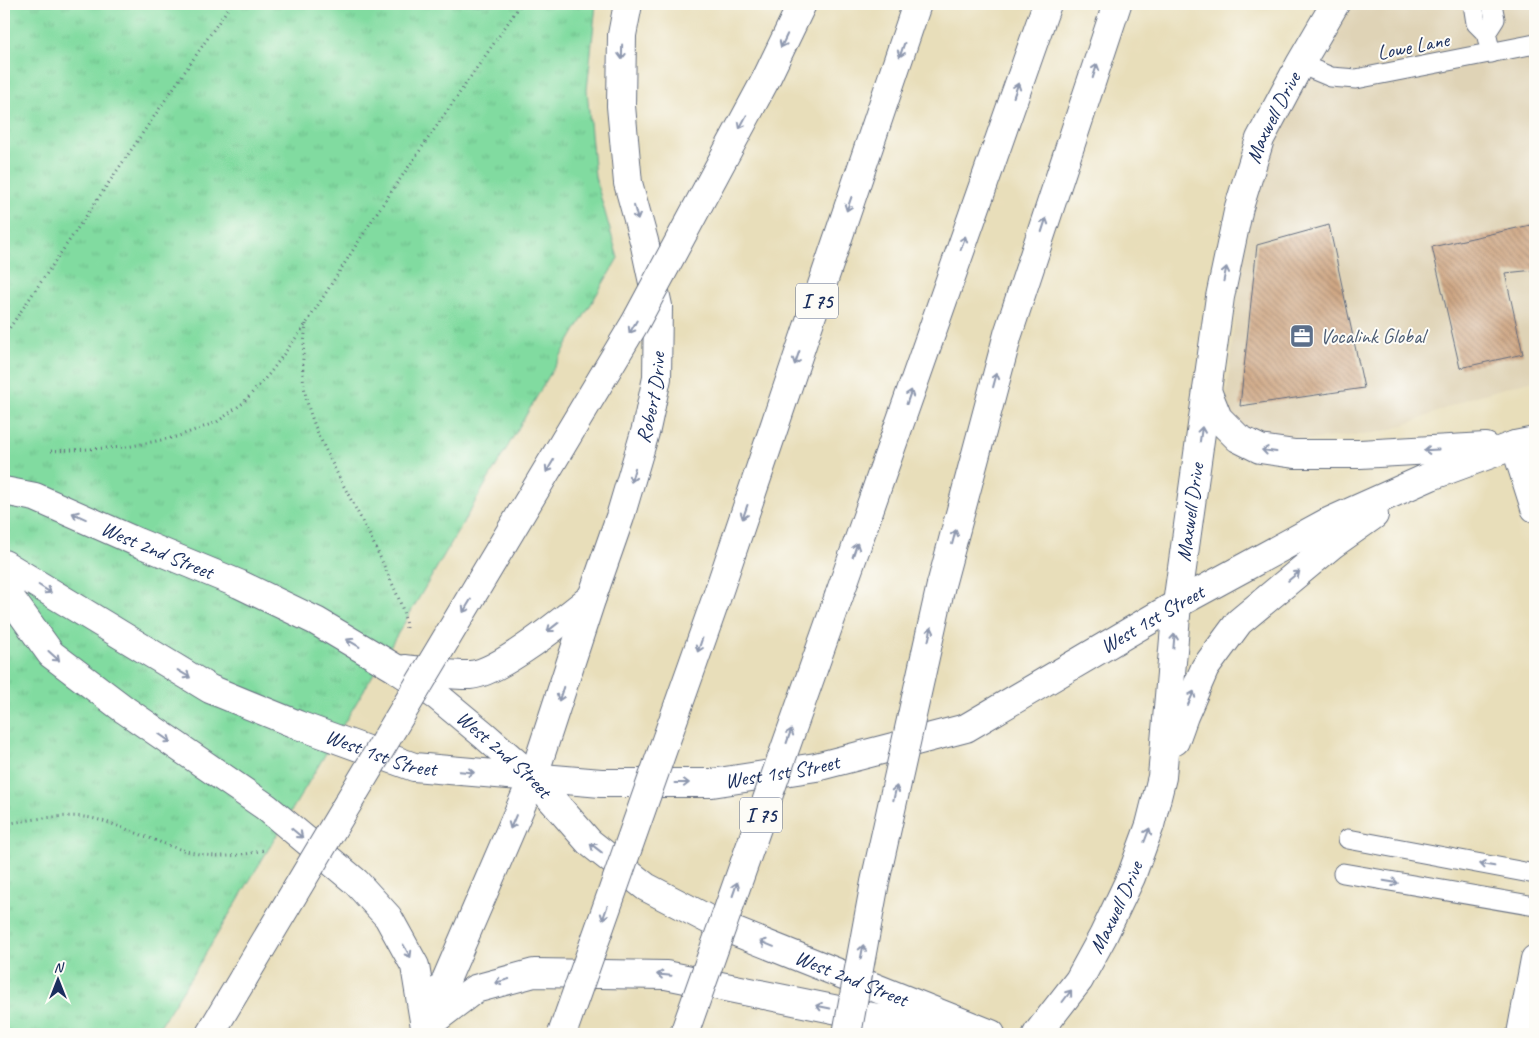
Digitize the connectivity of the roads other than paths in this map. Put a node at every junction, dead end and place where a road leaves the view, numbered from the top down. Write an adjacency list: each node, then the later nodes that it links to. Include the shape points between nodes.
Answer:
1 (628, 4): 20 (main road, Robert Drive, one-way to 20, via 622,35 621,106 628,183 658,306 657,378 623,508)
2 (802, 4): 31 (main road, one-way to 31, bridge, via 766,79 636,323)
3 (917, 4): 32 (main road, I 75, one-way to 32, bridge, via 716,599)
4 (1047, 4): 33 (main road, I 75, one-way to 4, bridge)
5 (1117, 4): 34 (main road, one-way to 5, bridge, via 875,882 941,584 1008,334)
6 (1335, 4): 12 (main road, Maxwell Drive)
7 (1473, 4): 9 (lane, via 1476,23)
8 (1492, 4): 9 (lane, via 1494,19)
9 (1486, 33): 11 (lane)
10 (1535, 44): 11 (lane, Lowe Lane)
11 (1491, 53): 12 (lane, Lowe Lane, via 1356,80 1331,77)
12 (1300, 64): 13 (main road, Maxwell Drive, one-way to 12, via 1220,297 1239,207 1260,139)
13 (1207, 391): 14 (main road, one-way to 13, via 1360,454 1295,454 1260,449 1238,438 1218,418); 21 (main road, Maxwell Drive, one-way to 13)
14 (1525, 443): 15 (main road, West 1st Street); 17 (main road)
15 (1431, 476): 21 (main road, West 1st Street, via 1326,523); 23 (main road, one-way to 15, via 1205,668 1239,622 1333,544)
16 (4, 491): 22 (main road, West 2nd Street, one-way to 16, via 316,621 240,584 36,497)
17 (1535, 508)
18 (4, 564): 24 (main road, West 1st Street, one-way to 24, via 210,690 414,768)
19 (4, 589): 30 (main road, one-way to 30, via 50,654 266,807 356,882 388,918 415,966)
20 (592, 597): 22 (main road, one-way to 22, via 546,633 489,670 470,675); 24 (main road, Robert Drive, one-way to 24)
21 (1177, 604): 23 (main road, Maxwell Drive, one-way to 21); 24 (main road, West 1st Street, one-way to 21, via 601,783 712,783 816,768 966,728)
22 (395, 668): 24 (main road, West 2nd Street, via 437,696)
23 (1162, 777): 37 (main road, Maxwell Drive, one-way to 23, via 1079,980 1103,936 1144,842)
24 (533, 778): 30 (main road, Robert Drive, one-way to 30); 36 (main road, West 2nd Street, one-way to 24, via 721,926 646,886 589,842)
25 (1348, 839): 27 (lane, one-way to 25)
26 (1344, 873): 28 (lane, one-way to 28)
27 (1535, 874)
28 (1535, 906)
29 (1535, 959): 38 (main road)
30 (424, 1031): 35 (main road, one-way to 30, via 666,975 562,973 534,973 475,989)
31 (210, 1034)
32 (562, 1034)
33 (684, 1034)
34 (847, 1034)
35 (956, 1034)
36 (991, 1034)
37 (1037, 1034)
38 (1521, 1034)

